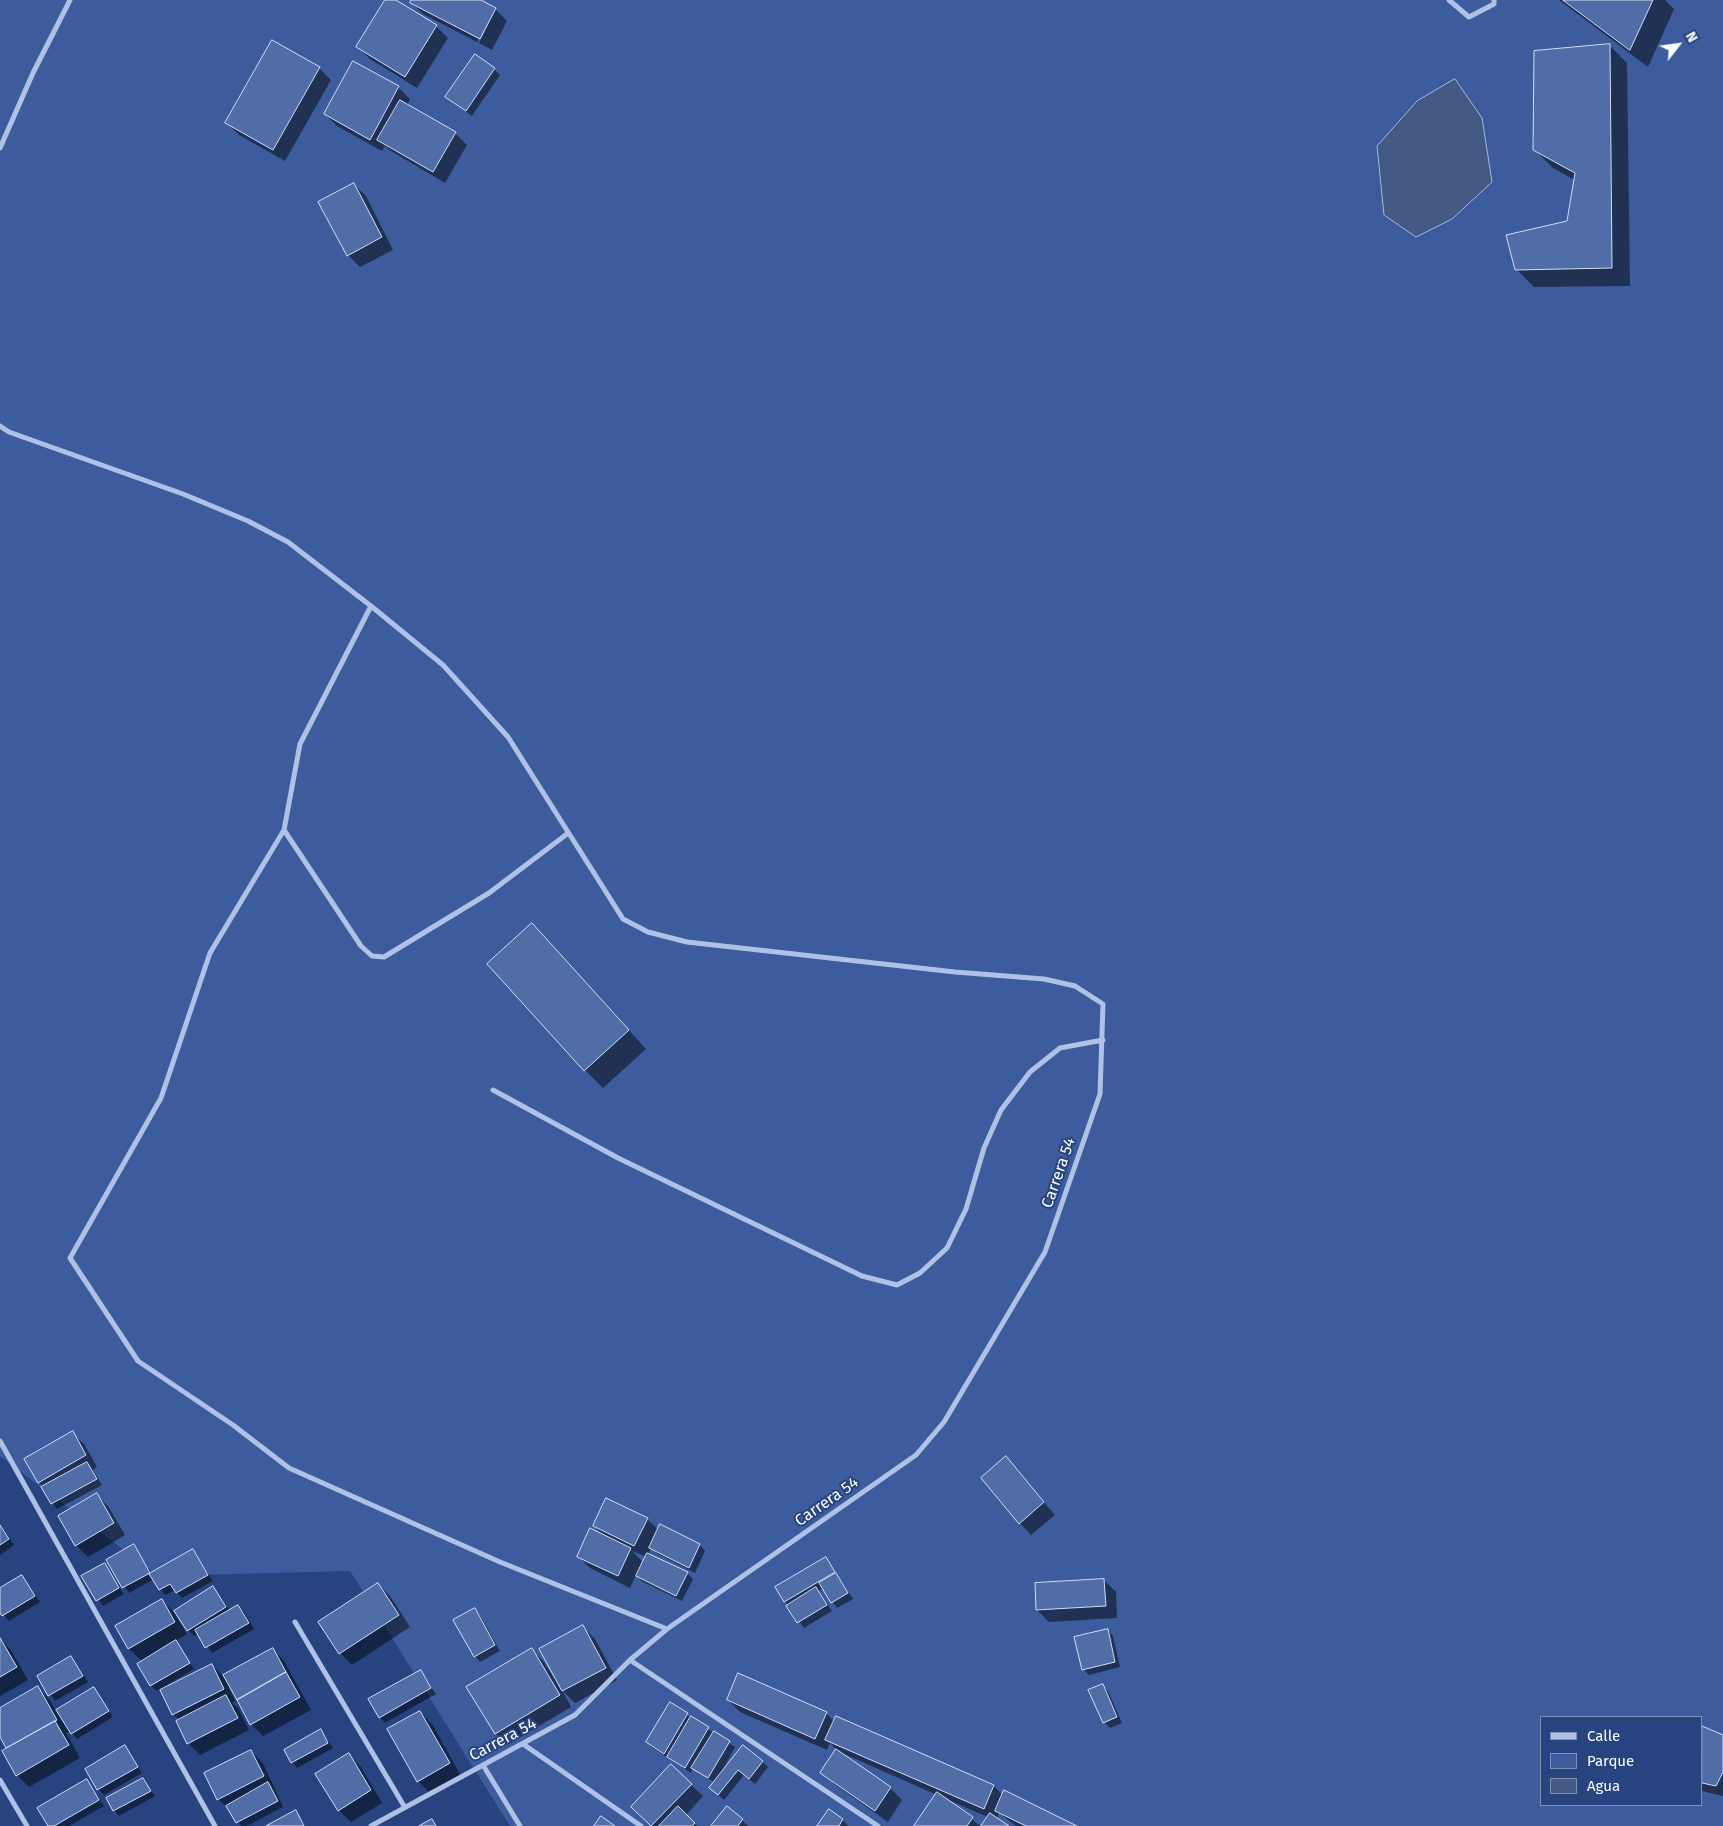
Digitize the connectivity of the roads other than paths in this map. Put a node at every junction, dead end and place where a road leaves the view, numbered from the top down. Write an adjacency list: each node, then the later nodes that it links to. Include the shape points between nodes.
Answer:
1 (70, 0): 4 (street)
2 (1450, 0): 3 (street, via 1469,17 1494,4)
3 (1494, 0)
4 (0, 148)
5 (0, 426): 6 (street, via 248,521 288,542)
6 (371, 606): 7 (street, via 300,744); 8 (street, via 443,665 508,737)
7 (284, 830): 8 (street, via 361,946 372,956 384,957 488,892); 13 (street, via 210,953 162,1098 70,1258 138,1361 233,1425 289,1468 500,1562)
8 (567, 834): 9 (street, Carrera 54, via 623,919 648,932 687,942 1044,979 1075,986 1103,1004)
9 (1103, 1040): 10 (street, via 1060,1048 1030,1072 1001,1110 984,1148 966,1209 947,1248 920,1273 897,1286 844,1268 618,1158); 13 (street, Carrera 54, via 1100,1094 1045,1252 944,1422 916,1455)
10 (493, 1090)
11 (0, 1441): 20 (street)
12 (295, 1622): 18 (street)
13 (667, 1629): 14 (street, Carrera 54)
14 (630, 1660): 15 (street, Carrera 54, via 574,1715); 24 (street)
15 (523, 1744): 16 (street, Carrera 54); 23 (street)
16 (483, 1765): 18 (street, Carrera 54); 22 (street)
17 (0, 1780): 19 (street)
18 (404, 1806): 21 (street, Carrera 54)
19 (27, 1826)
20 (215, 1826)
21 (371, 1826)
22 (520, 1826)
23 (641, 1826)
24 (878, 1826)

